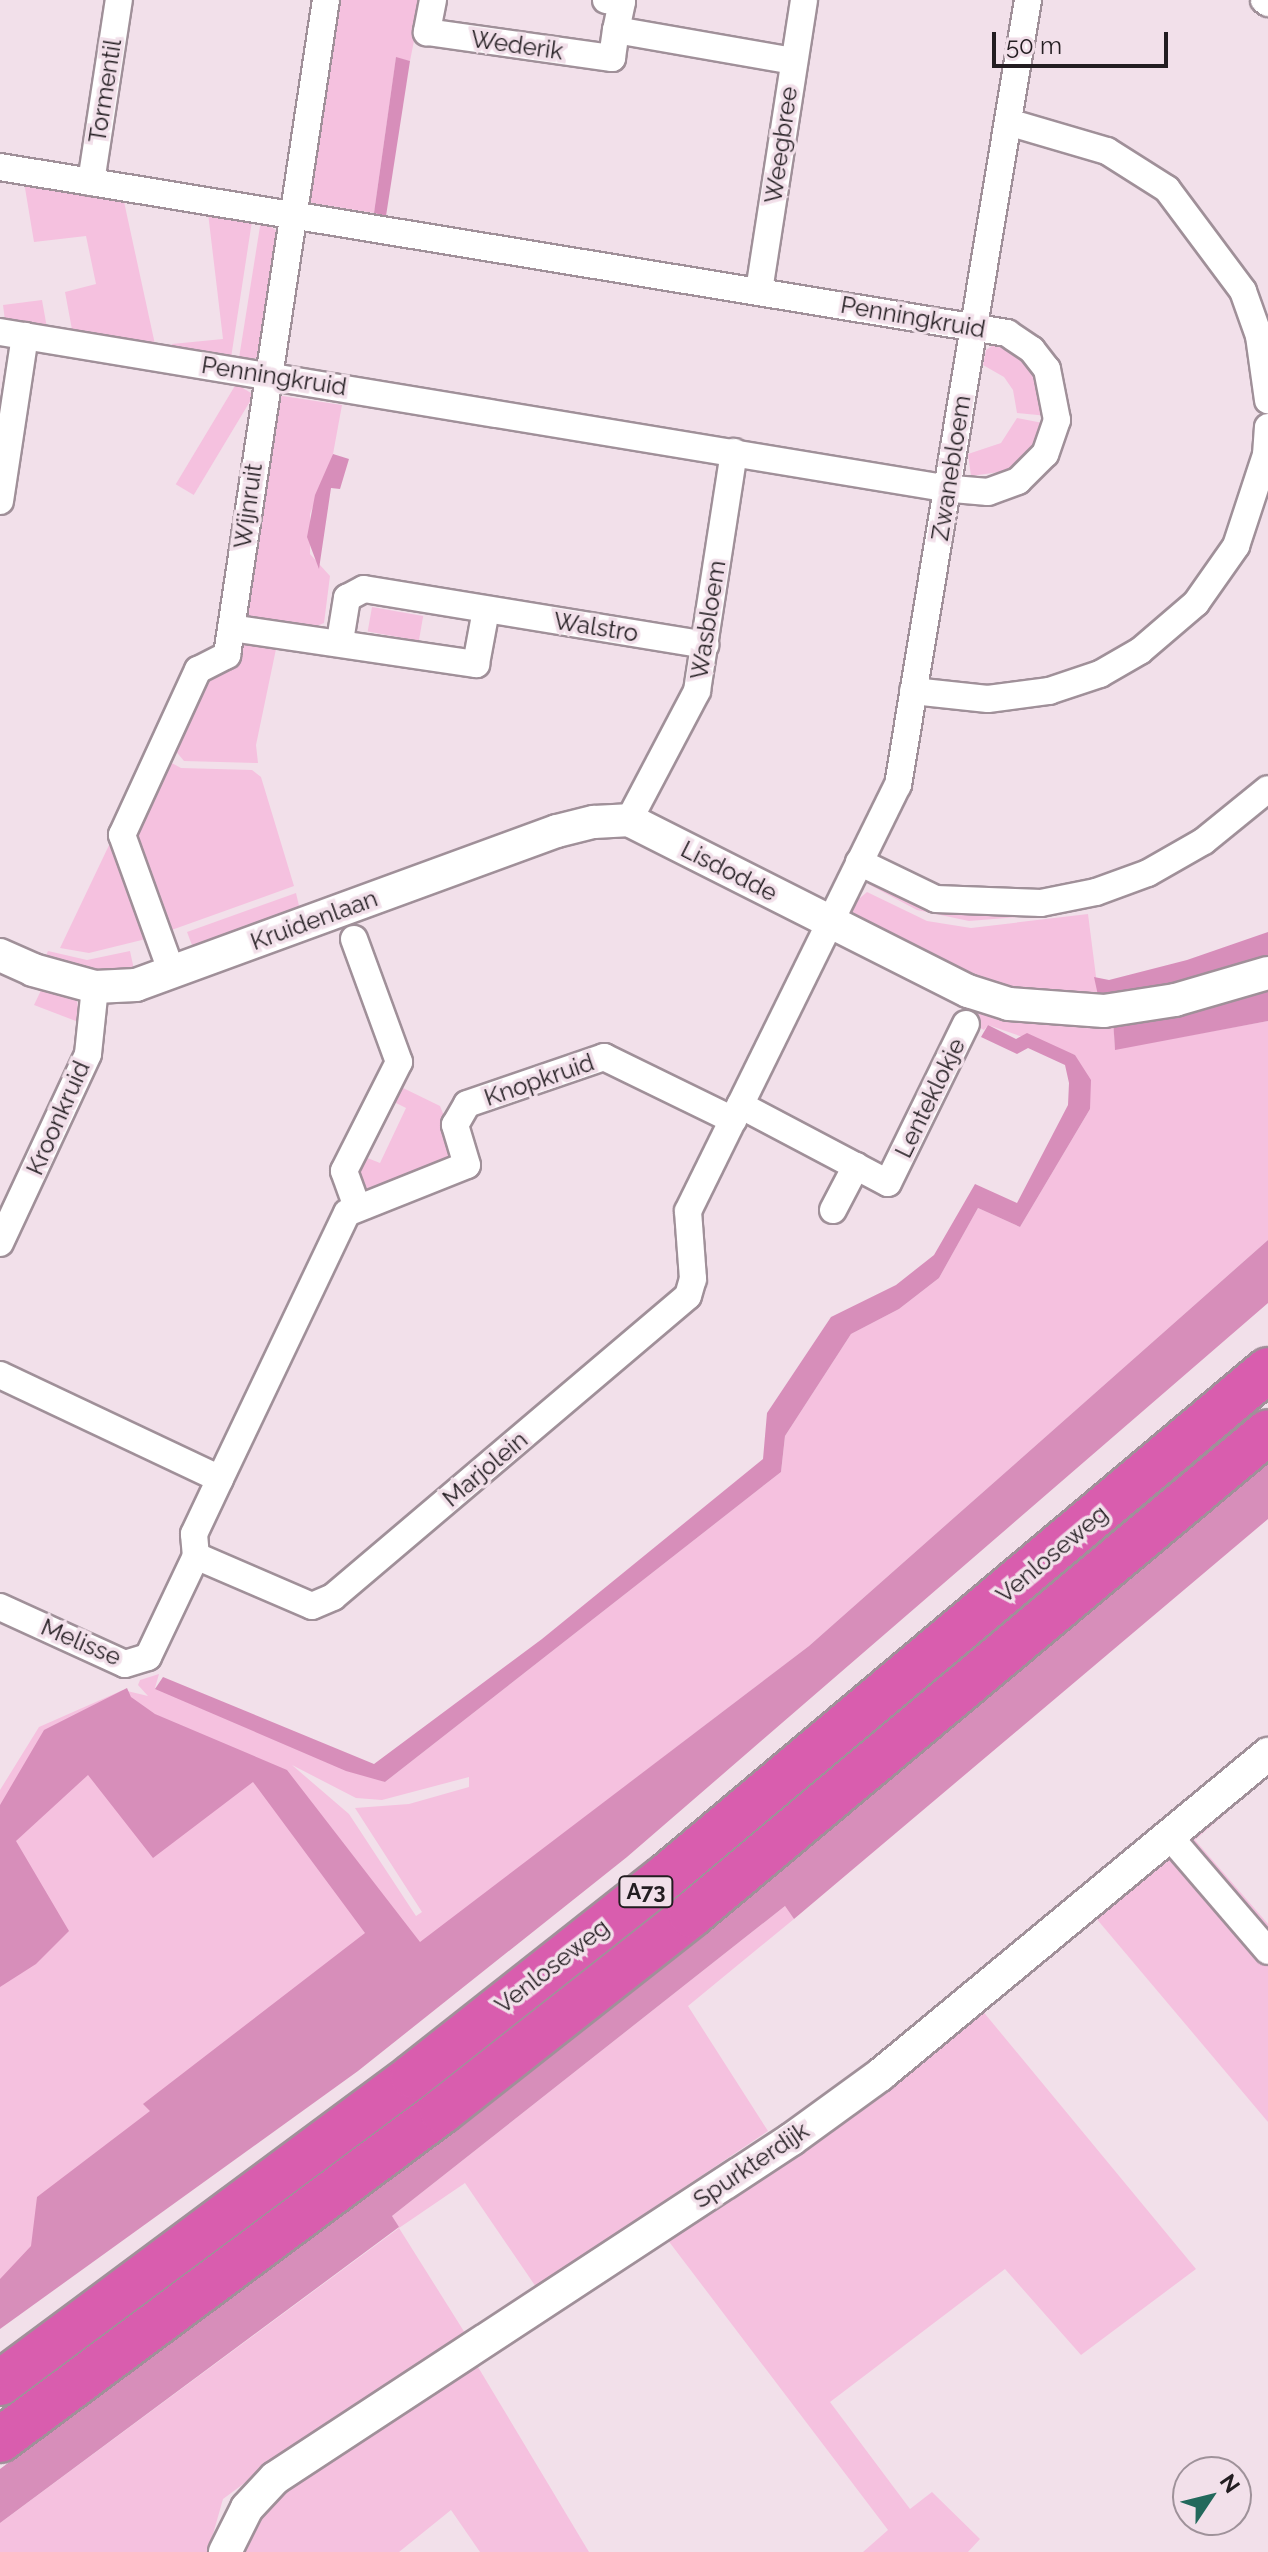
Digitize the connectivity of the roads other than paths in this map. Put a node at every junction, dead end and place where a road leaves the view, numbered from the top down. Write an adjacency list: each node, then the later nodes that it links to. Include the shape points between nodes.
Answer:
1 (119, 0): 11 (street, Tormentil)
2 (326, 0): 12 (street, Wijnruit)
3 (433, 0): 7 (street, Wederik, via 427,32 612,58)
4 (606, 0): 7 (street, via 622,2)
5 (804, 0): 8 (street, Weegbree)
6 (1028, 0): 9 (street, Zwanebloem)
7 (616, 30): 8 (street)
8 (793, 61): 13 (street, Weegbree)
9 (1008, 122): 14 (street, Zwanebloem); 17 (street, via 1107,151 1167,189 1243,291 1259,336)
10 (0, 167): 11 (street, Penningkruid)
11 (91, 182): 12 (street, Penningkruid)
12 (292, 215): 13 (street, Penningkruid); 16 (street, Wijnruit)
13 (759, 291): 14 (street, Penningkruid)
14 (973, 326): 21 (street, Zwanebloem); 21 (street, Penningkruid, via 1007,333 1032,350 1047,369 1057,420 1045,454 1018,481 988,492)
15 (13, 334): 16 (street, Penningkruid); 22 (street)
16 (266, 374): 19 (street, Penningkruid); 24 (street, Wijnruit)
17 (1268, 400)
18 (1268, 427): 20 (street)
19 (734, 452): 21 (street, Penningkruid); 26 (street, Wasbloem)
20 (1267, 455): 27 (street, via 1236,546 1196,603 1140,651 1100,674 1049,691 988,699)
21 (950, 489): 27 (street, Zwanebloem)
22 (0, 501)
23 (486, 610): 25 (street, Walstro, via 364,589 347,598); 25 (street, via 476,664); 26 (street, Walstro)
24 (231, 628): 25 (street); 34 (street, Wijnruit, via 227,655 198,670 122,835)
25 (340, 641)
26 (705, 645): 29 (street, Wasbloem, via 697,691)
27 (913, 691): 30 (street, Zwanebloem, via 898,785)
28 (1268, 789): 30 (street, via 1204,841 1148,873 1096,892 1041,903 936,899)
29 (629, 820): 31 (street, Lisdodde); 34 (street, Kruidenlaan, via 557,831)
30 (859, 862): 31 (street, Zwanebloem)
31 (829, 922): 35 (street, Lisdodde, via 968,991 1009,1004 1104,1011 1175,1000); 38 (street, Marjolein)
32 (354, 939): 40 (street, via 399,1062 344,1171)
33 (0, 955): 36 (street, Kruidenlaan)
34 (172, 973): 36 (street, Kruidenlaan, via 136,985)
35 (1268, 973)
36 (95, 987): 42 (street, Kroonkruid, via 88,1054)
37 (966, 1024): 39 (street, Lenteklokje, via 888,1183)
38 (736, 1113): 39 (street, Lenteklokje); 40 (street, Knopkruid, via 604,1057 467,1104 455,1125 467,1165); 47 (street, Marjolein, via 688,1211 693,1279 688,1296 333,1597 312,1606)
39 (856, 1166): 41 (street)
40 (357, 1207): 46 (street, via 347,1213)
41 (833, 1210)
42 (0, 1243)
43 (1268, 1370): 52 (highway, Venloseweg / A73, via 664,1878 413,2076)
44 (0, 1375): 46 (street)
45 (1268, 1432): 53 (highway, Venloseweg / A73, via 691,1915 393,2148)
46 (220, 1479): 47 (street, via 194,1534)
47 (196, 1556): 48 (street, Melisse, via 148,1657 125,1664)
48 (0, 1607)
49 (1268, 1754): 50 (street, Spurkterdijk)
50 (1170, 1837): 51 (street); 54 (street, Spurkterdijk, via 880,2075 792,2139 275,2478 247,2508)
51 (1268, 1951)
52 (0, 2383)
53 (0, 2440)
54 (225, 2552)

